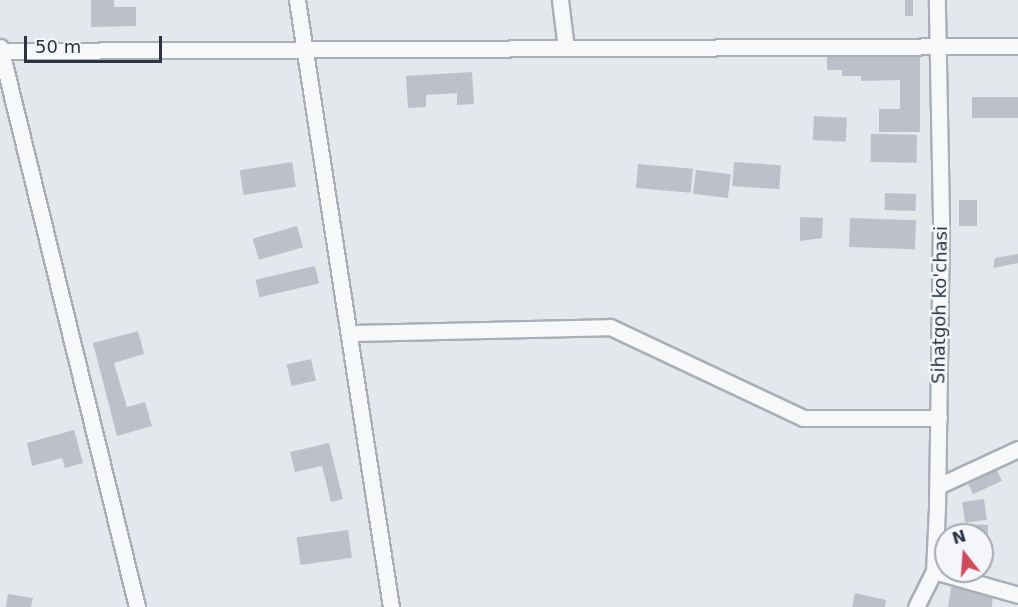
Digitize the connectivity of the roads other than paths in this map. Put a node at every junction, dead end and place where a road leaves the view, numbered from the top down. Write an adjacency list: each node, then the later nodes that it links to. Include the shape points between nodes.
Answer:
1 (297, 0): 6 (street)
2 (560, 0): 7 (street)
3 (937, 0): 4 (street, Sihatgoh ko'chasi)
4 (938, 46): 5 (street); 7 (street); 10 (street, Sihatgoh ko'chasi)
5 (1018, 46)
6 (304, 48): 7 (street); 8 (street); 9 (street)
7 (566, 48)
8 (0, 50): 17 (street)
9 (350, 333): 10 (street, via 610,327 803,418); 18 (street)
10 (939, 418): 12 (street, Sihatgoh ko'chasi)
11 (1018, 449): 12 (street)
12 (938, 486): 13 (street, Sihatgoh ko'chasi)
13 (936, 523)
14 (934, 571): 19 (street, Sihatgoh ko'chasi)
15 (976, 583): 16 (street)
16 (1018, 595)
17 (137, 607)
18 (391, 607)
19 (916, 607)

